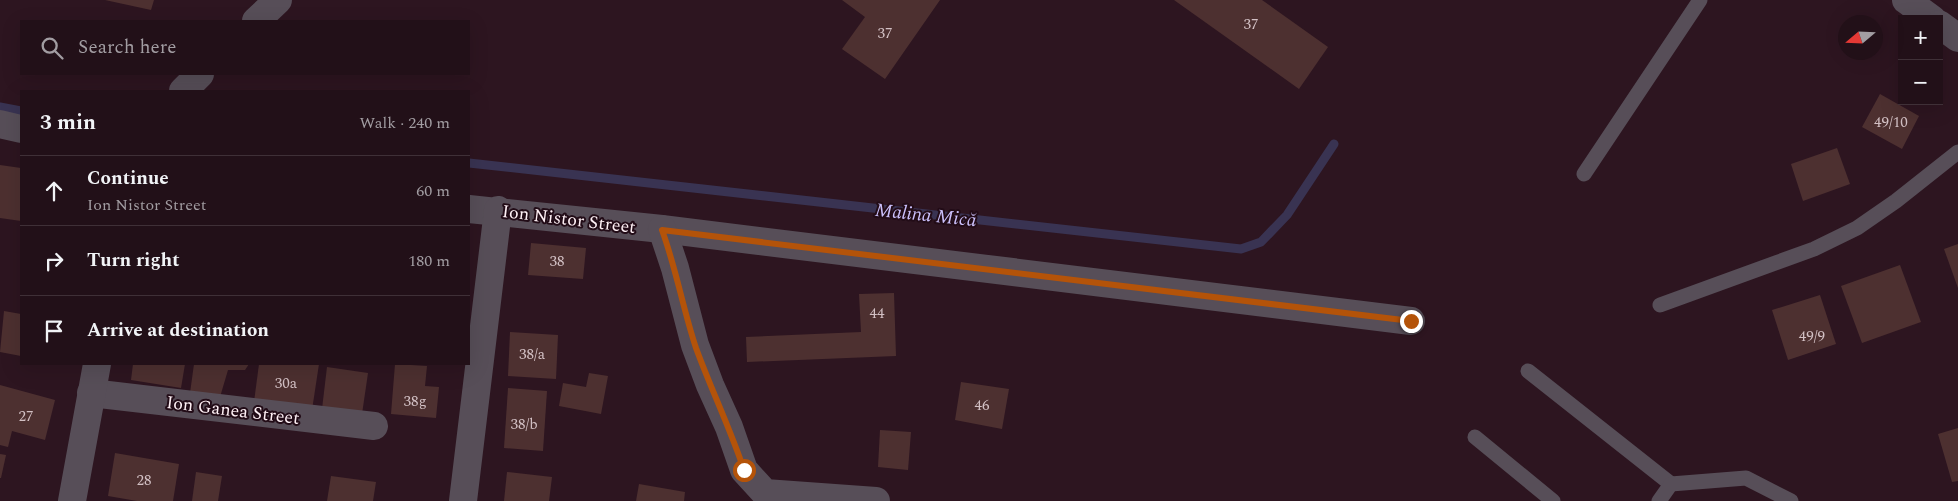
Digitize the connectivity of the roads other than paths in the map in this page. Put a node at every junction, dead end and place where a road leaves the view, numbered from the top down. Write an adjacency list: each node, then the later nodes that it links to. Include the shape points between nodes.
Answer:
1 (278, 0): 5 (street)
2 (1700, 0): 13 (lane)
3 (1906, 0): 4 (street)
4 (1927, 15)
5 (257, 20)
6 (1943, 27): 7 (street)
7 (1958, 38)
8 (199, 75): 9 (street)
9 (184, 90)
10 (0, 124): 11 (street)
11 (20, 129)
12 (1958, 152): 17 (lane, via 1857,228 1814,249)
13 (1584, 174)
14 (470, 208): 15 (street, Ion Nistor Street)
15 (498, 210): 16 (street, Ion Nistor Street); 26 (street)
16 (662, 230): 18 (street, Ion Nistor Street); 27 (street, via 676,268 695,346 744,470 765,493)
17 (1660, 305)
18 (1411, 321)
19 (97, 365): 21 (street)
20 (1528, 371): 24 (lane)
21 (91, 393): 22 (street, Ion Ganea Street); 25 (street)
22 (374, 426)
23 (1475, 437): 28 (lane)
24 (1671, 484): 29 (lane); 30 (lane, via 1746,478)
25 (72, 501)
26 (463, 501)
27 (876, 501)
28 (1553, 501)
29 (1659, 501)
30 (1791, 501)

